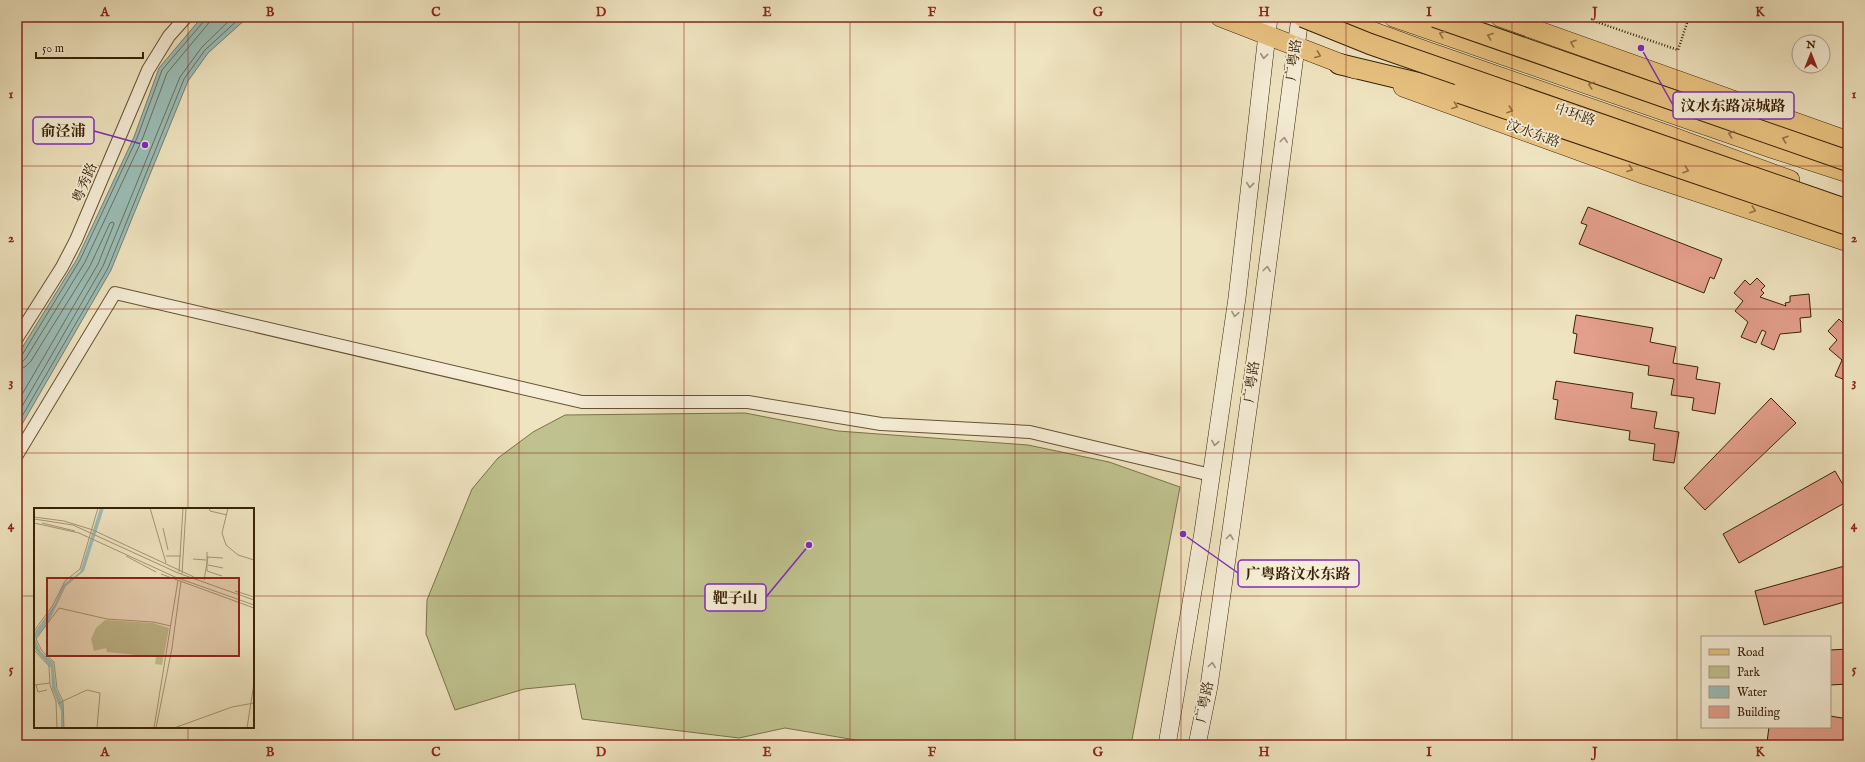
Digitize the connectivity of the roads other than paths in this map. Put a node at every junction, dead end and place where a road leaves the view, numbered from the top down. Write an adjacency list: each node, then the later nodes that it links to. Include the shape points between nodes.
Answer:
1 (186, 17): 24 (street, 粤秀路, via 169,36 148,70 76,240)
2 (1220, 17): 9 (main road, 汶水东路)
3 (1302, 17): 10 (main road, 广粤路); 20 (highway, 中环路, bridge, via 1370,44)
4 (1333, 17): 13 (main road)
5 (1393, 17): 14 (main road, one-way to 5)
6 (1435, 17): 17 (highway, one-way to 6, bridge)
7 (1500, 17): 8 (main road)
8 (1528, 22): 12 (main road, one-way to 8)
9 (1268, 26): 10 (main road, 汶水东路); 26 (main road, 广粤路, one-way to 26, via 1237,298)
10 (1296, 47): 11 (main road, 汶水东路, one-way to 11); 28 (main road, 广粤路, one-way to 10, via 1209,686 1258,346)
11 (1339, 64): 16 (main road, 汶水东路, one-way to 16); 21 (highway, one-way to 21, bridge, via 1460,92)
12 (1676, 80): 14 (main road); 15 (main road)
13 (1528, 86): 16 (main road); 19 (main road)
14 (1628, 98): 18 (main road, one-way to 14)
15 (1845, 141)
16 (1602, 159): 22 (main road, 汶水东路, one-way to 22)
17 (1848, 161)
18 (1848, 173)
19 (1848, 200)
20 (1848, 210)
21 (1848, 224): 22 (main road)
22 (1800, 226): 23 (main road, 汶水东路)
23 (1848, 242)
24 (17, 338)
25 (17, 455): 26 (street, via 115,293 582,402 748,402 881,424 1030,432)
26 (1210, 475): 27 (main road, 广粤路, via 1203,532)
27 (1167, 745)
28 (1197, 745)

